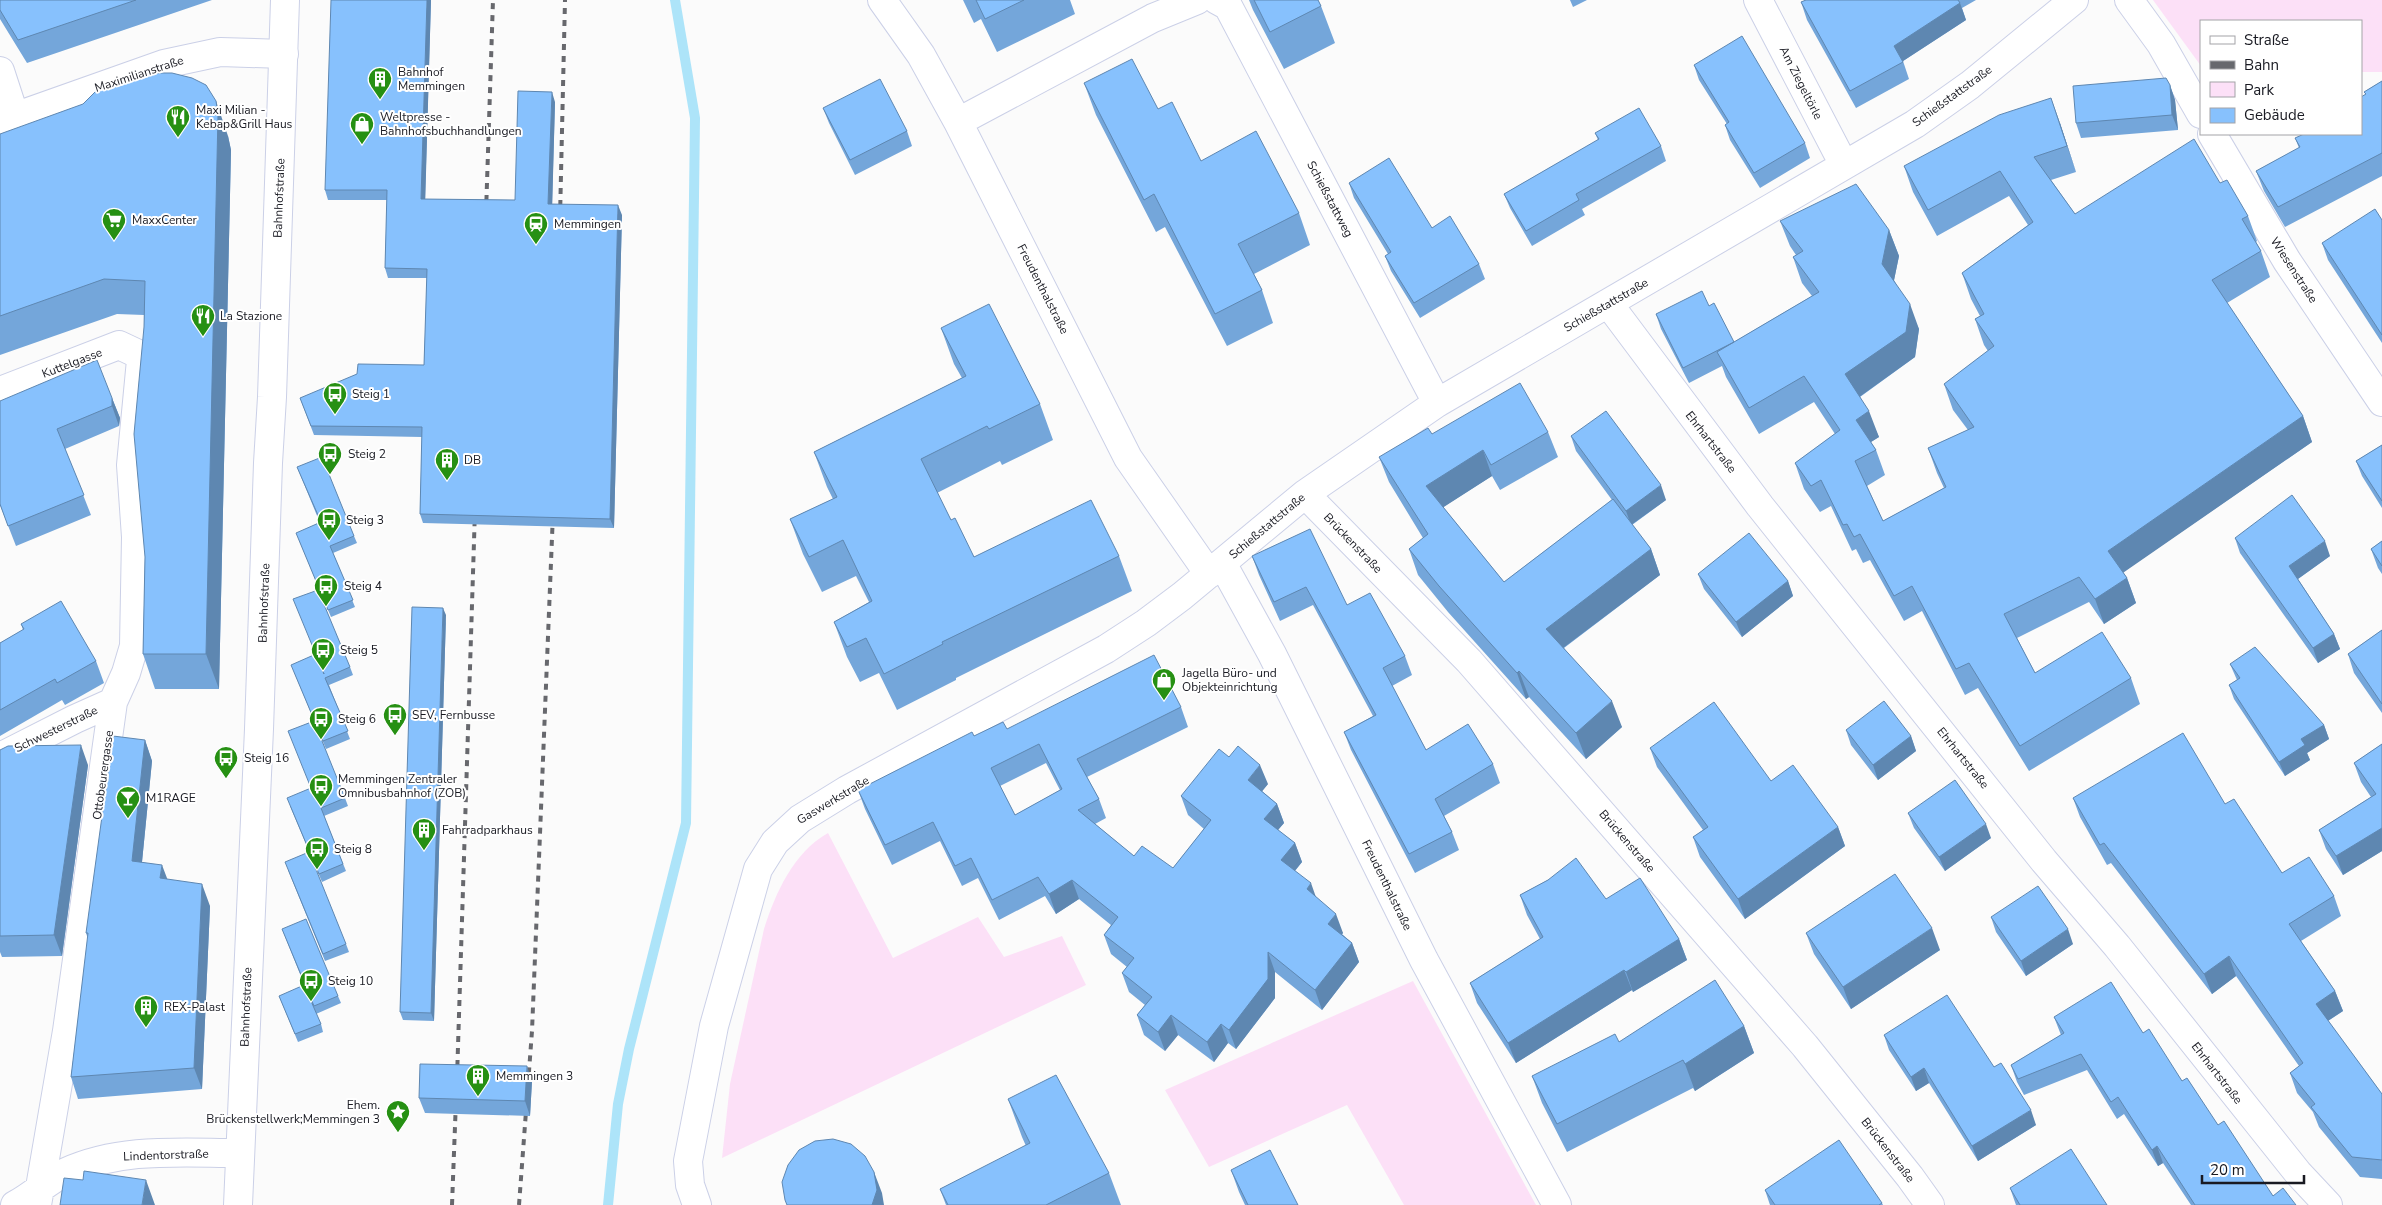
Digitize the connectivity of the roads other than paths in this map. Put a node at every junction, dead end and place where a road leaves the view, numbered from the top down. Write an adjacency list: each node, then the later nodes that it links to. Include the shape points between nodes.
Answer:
1 (285, 0): 8 (street, Bahnhofstraße)
2 (882, 0): 12 (street, Freudenthalstraße, via 921,55)
3 (1197, 0): 12 (street, via 1152,18)
4 (1217, 0): 19 (street, Schießstattweg, via 1228,6)
5 (1758, 0): 14 (street, Am Ziegeltörle)
6 (2074, 0): 14 (street, Schießstattstraße, via 1915,124)
7 (2129, 0): 10 (street, via 2161,44)
8 (284, 54): 11 (street, Maximilianstraße, via 220,52 164,64); 25 (street, Bahnhofstraße, via 259,729)
9 (0, 71): 11 (street)
10 (2200, 112)
11 (8, 120)
12 (958, 122): 21 (street, Freudenthalstraße, via 1128,458)
13 (2213, 135): 18 (street, Wiesenstraße, via 2287,261)
14 (1844, 165): 15 (street, Schießstattstraße)
15 (1608, 303): 19 (street, Schießstattstraße); 32 (street, Ehrhartstraße, via 1760,506 2044,861 2117,946 2292,1166)
16 (141, 360): 17 (street, Kuttelgasse, via 136,353 119,345); 23 (street, Ottobeurergasse, via 131,465 136,537 134,646)
17 (0, 391)
18 (2382, 402)
19 (1437, 403): 20 (street, Schießstattstraße)
20 (1305, 494): 21 (street, Schießstattstraße); 31 (street, Brückenstraße, via 1470,661 1805,1046)
21 (1215, 569): 22 (street, Schießstattstraße); 30 (street, Freudenthalstraße, via 1272,654 1424,960)
22 (1146, 623): 29 (street, Gaswerkstraße, via 1055,677 847,790 800,819 774,842 756,877 712,1035 688,1161 690,1184)
23 (114, 702): 24 (street, Schwesterstraße); 26 (street, Ottobeurergasse, via 67,1031)
24 (0, 757)
25 (239, 1153): 26 (street, Lindentorstraße, via 121,1156 92,1161 64,1173); 28 (street, Bahnhofstraße)
26 (38, 1198): 27 (street, Lindentorstraße)
27 (15, 1205)
28 (238, 1205)
29 (697, 1205)
30 (1557, 1205)
31 (1930, 1205)
32 (2328, 1205)

